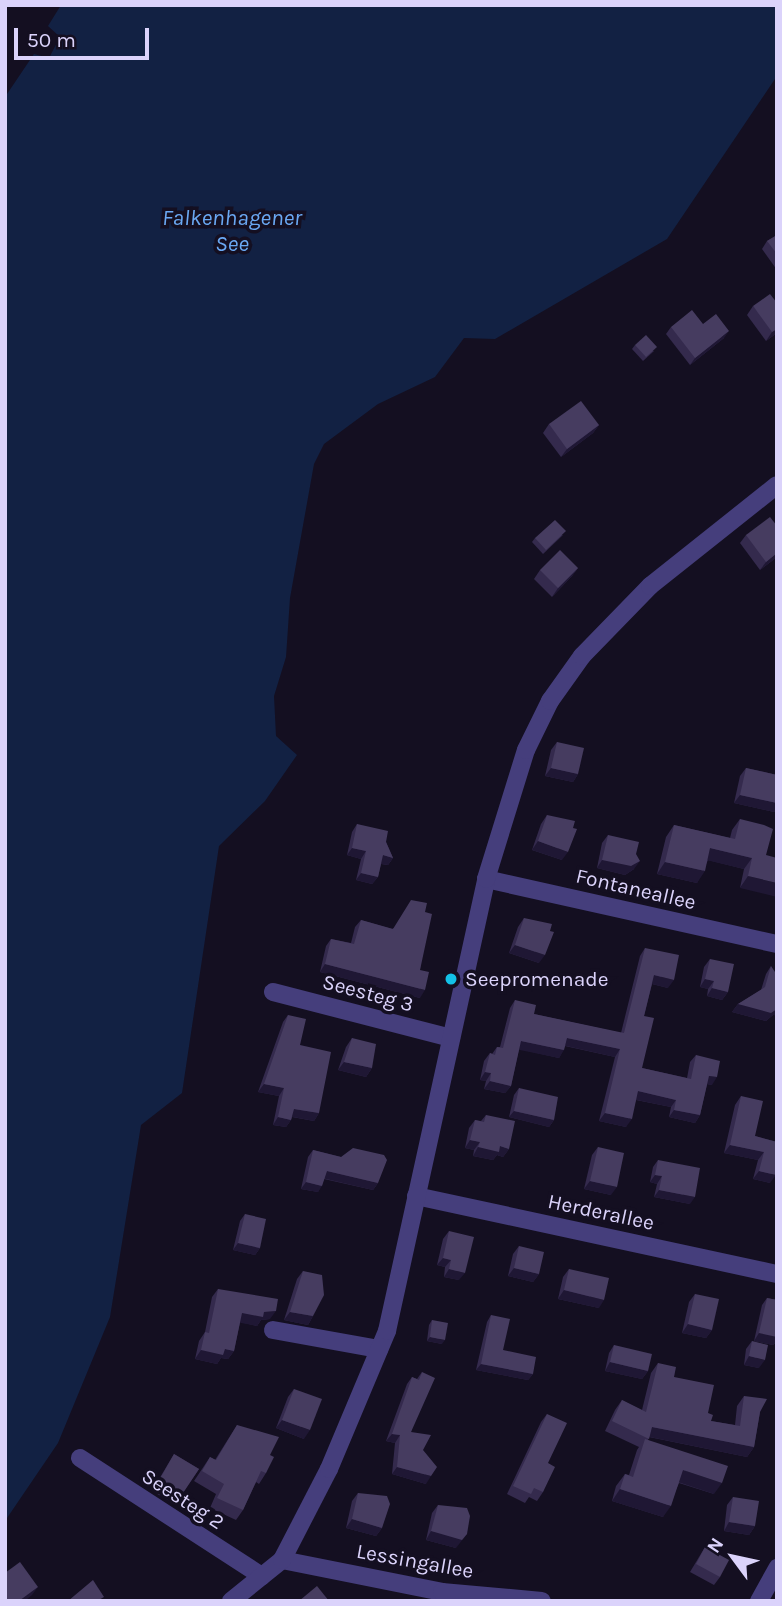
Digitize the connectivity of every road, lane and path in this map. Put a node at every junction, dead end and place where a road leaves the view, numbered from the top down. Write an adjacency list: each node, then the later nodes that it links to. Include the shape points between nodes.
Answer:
1 (777, 485): 2 (street, via 650,586 582,656 550,701 526,750)
2 (486, 879): 3 (street, Fontaneallee); 5 (street)
3 (777, 944)
4 (273, 992): 5 (street, Seesteg 3)
5 (451, 1038): 6 (street)
6 (416, 1196): 7 (street, Herderallee); 9 (street)
7 (777, 1274)
8 (273, 1330): 9 (street)
9 (379, 1349): 11 (street, via 329,1469)
10 (80, 1458): 13 (street, Seesteg 2)
11 (282, 1560): 13 (street); 14 (street, Lessingallee)
12 (777, 1568): 17 (street)
13 (261, 1576): 15 (street)
14 (441, 1596): 16 (street, Lessingallee)
15 (230, 1601)
16 (542, 1601)
17 (759, 1601)

